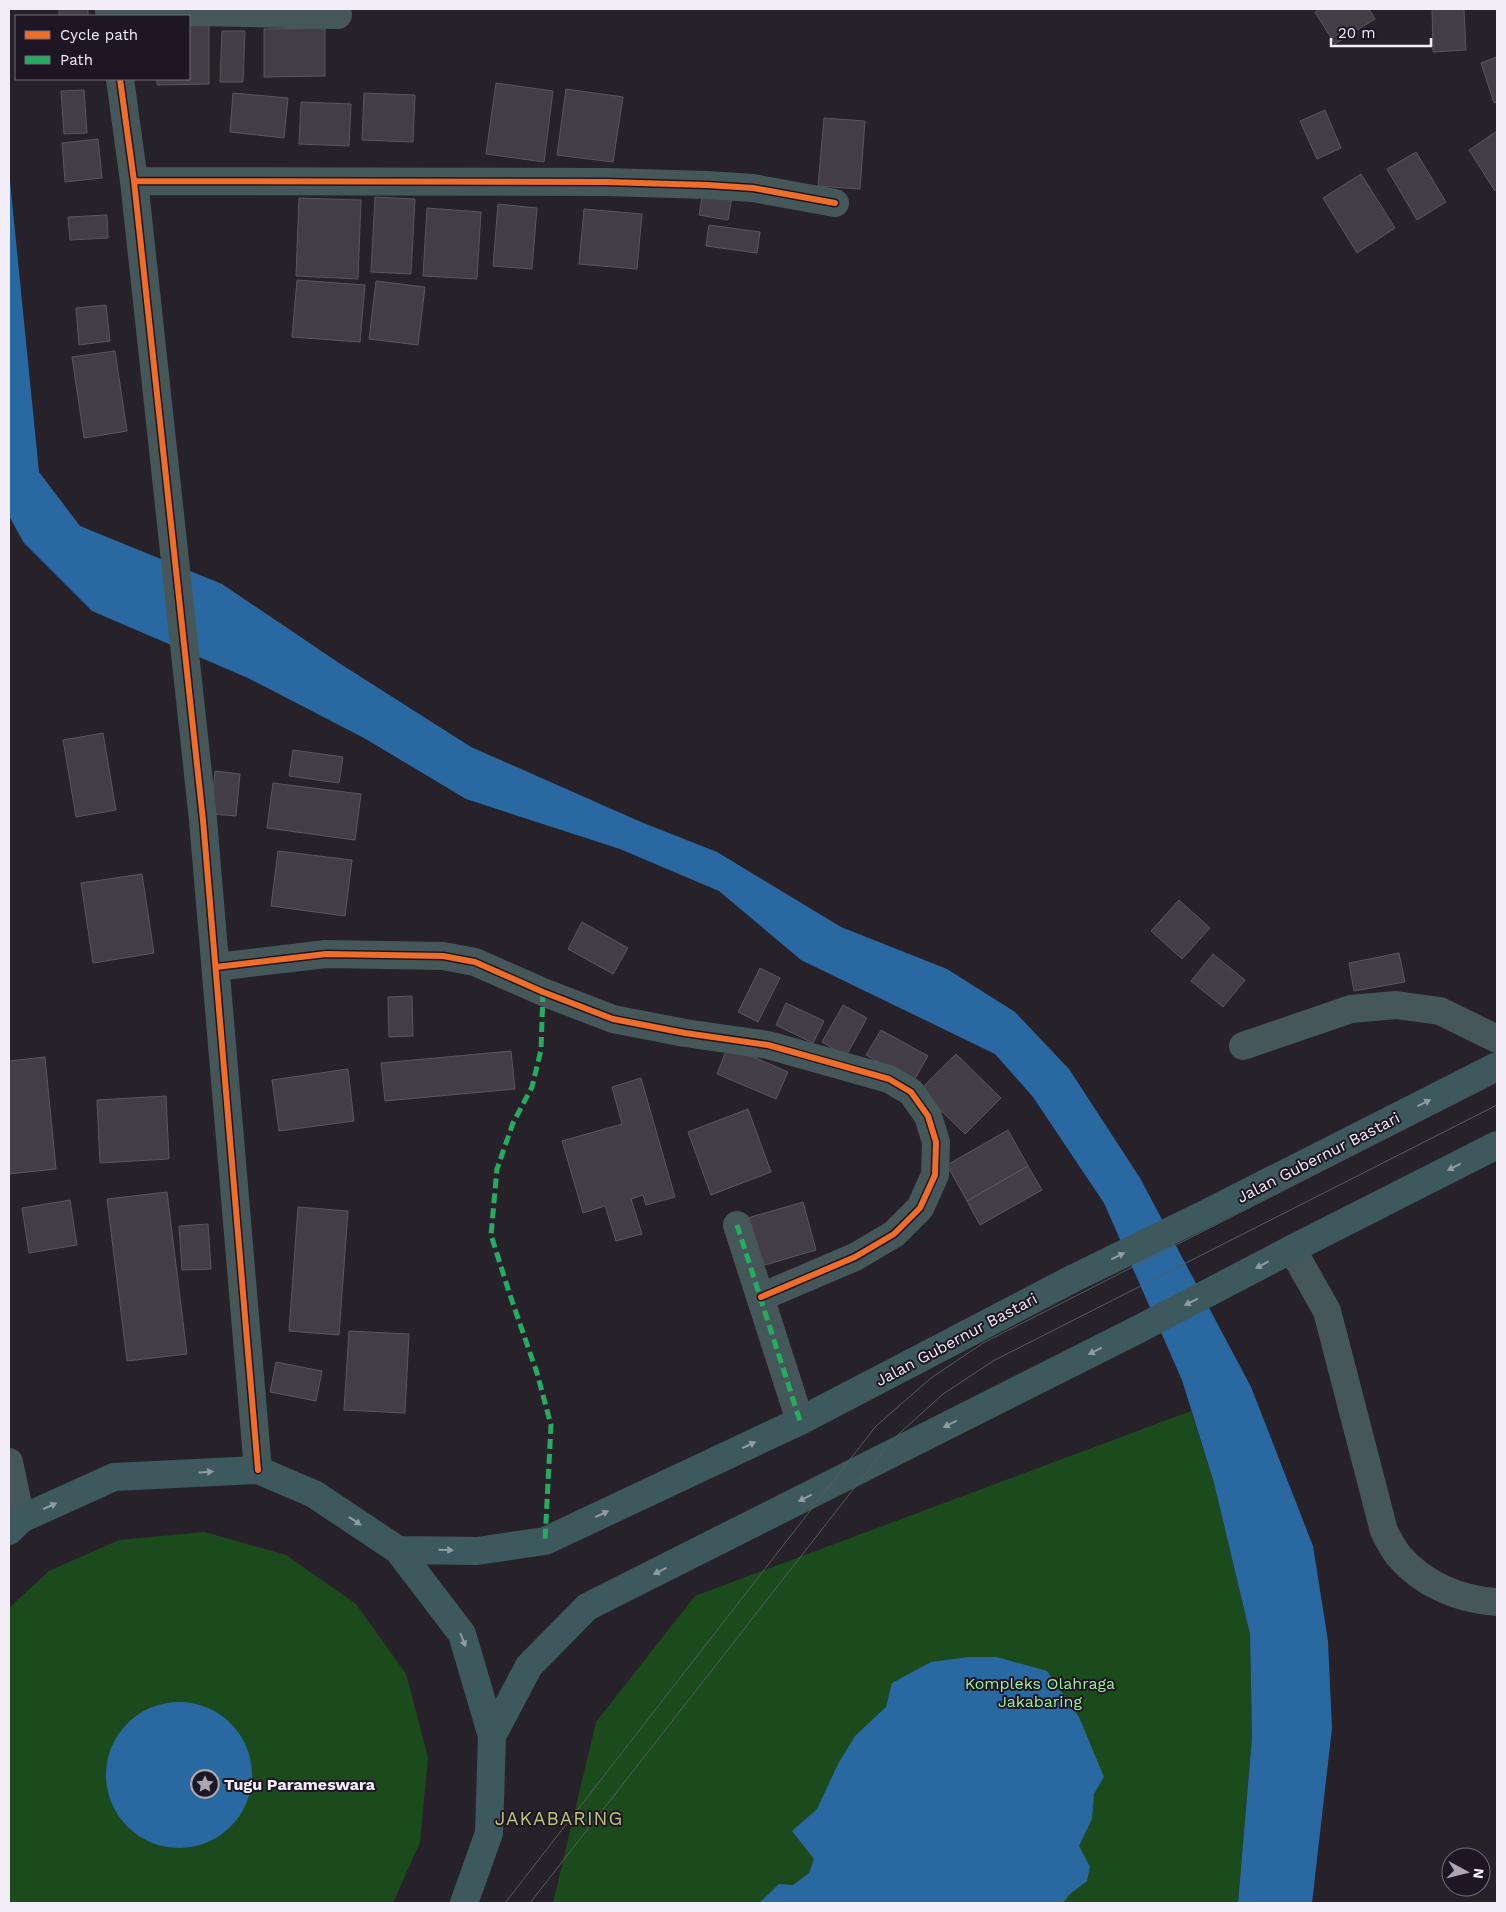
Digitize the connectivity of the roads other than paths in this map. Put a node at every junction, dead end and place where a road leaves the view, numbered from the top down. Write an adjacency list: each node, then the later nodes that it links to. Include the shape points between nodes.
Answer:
1 (110, 12): 2 (street)
2 (338, 15)
3 (120, 80): 4 (street)
4 (134, 181): 5 (street, via 698,184 753,188); 6 (street, via 204,820)
5 (835, 203)
6 (216, 966): 13 (street, via 326,954 443,956 475,962 613,1019 768,1045 889,1079 911,1092 928,1116 936,1142 934,1174 920,1208 894,1234 854,1257); 16 (street)
7 (1497, 1039): 8 (street, via 1440,1011 1396,1005 1351,1009)
8 (1243, 1046)
9 (1497, 1066): 14 (highway, Jalan Gubernur Bastari, one-way to 9, via 1074,1278)
10 (1497, 1145): 12 (highway, one-way to 12)
11 (737, 1225): 13 (street)
12 (1292, 1249): 19 (street, via 1327,1311 1384,1531 1398,1554 1418,1574 1445,1590); 20 (highway, one-way to 20, via 587,1607 529,1666)
13 (761, 1297): 14 (street)
14 (800, 1421): 18 (highway, Jalan Gubernur Bastari, one-way to 14, via 477,1551 545,1541)
15 (9, 1462): 17 (street)
16 (258, 1470): 17 (highway, one-way to 16, via 114,1477); 18 (highway, one-way to 18, via 314,1494)
17 (15, 1525)
18 (398, 1550): 20 (highway, one-way to 20, via 462,1634)
19 (1497, 1602)
20 (492, 1736): 21 (highway, via 489,1833)
21 (464, 1903)

